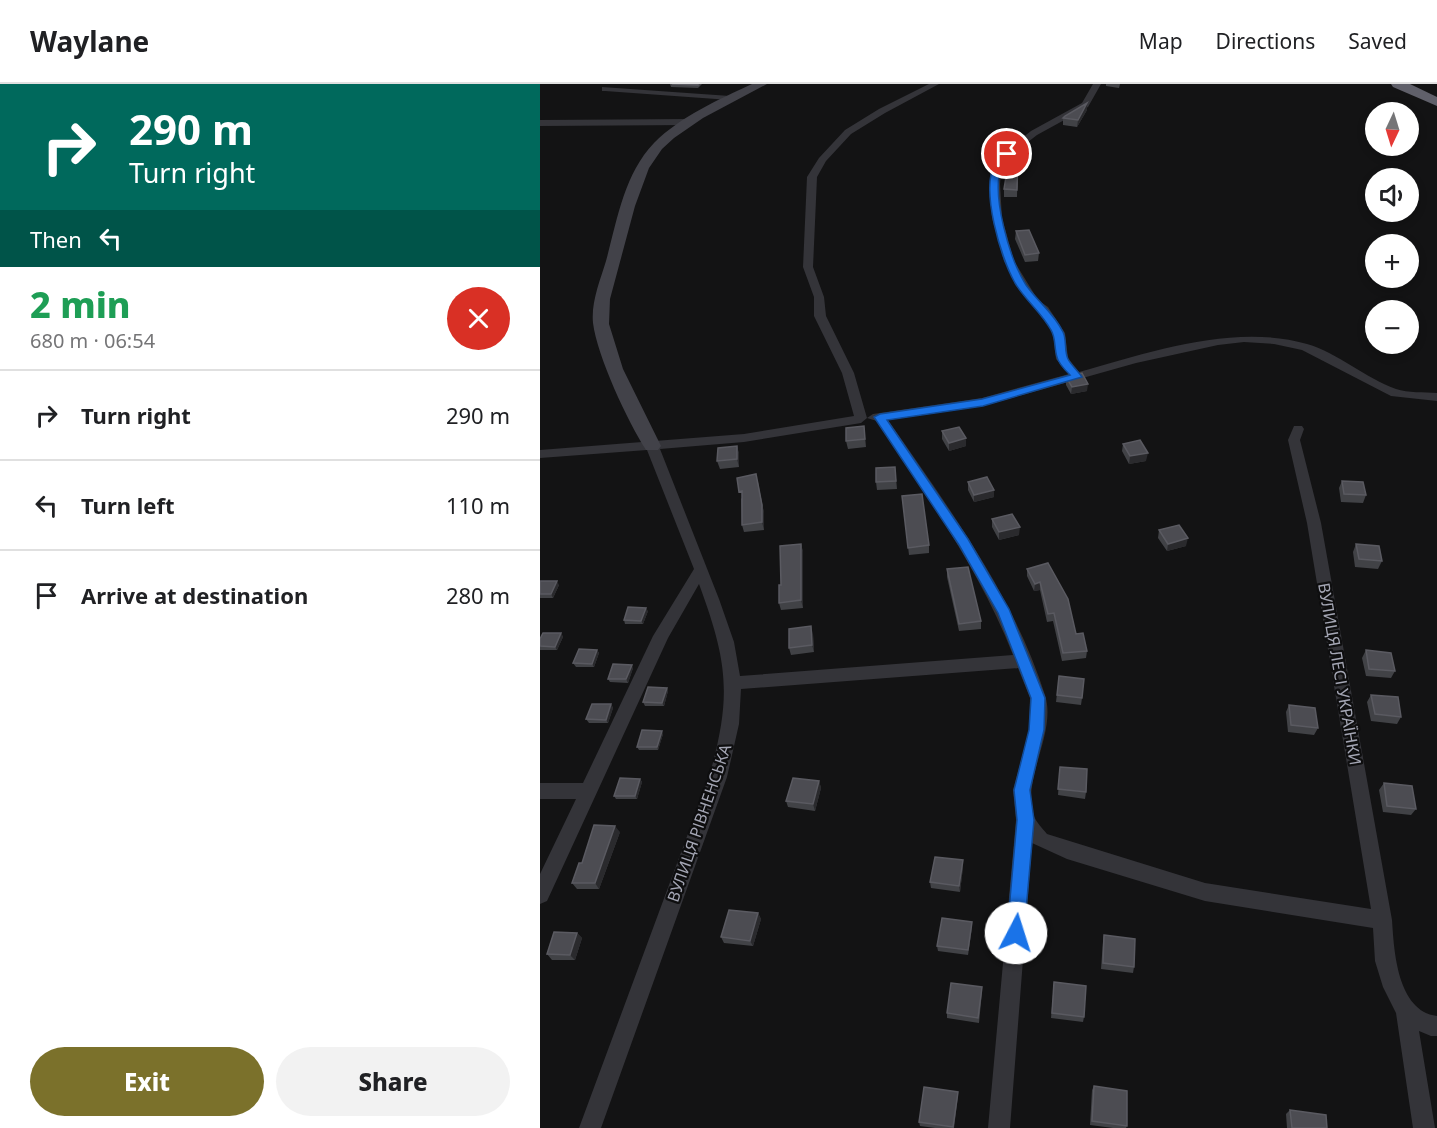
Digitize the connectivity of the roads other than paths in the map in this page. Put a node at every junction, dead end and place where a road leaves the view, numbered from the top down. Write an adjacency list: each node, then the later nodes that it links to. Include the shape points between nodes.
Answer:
1 (761, 84): 6 (street)
2 (935, 84): 13 (street, via 847,130 812,177 808,267 819,297 820,315 848,373)
3 (1097, 84): 10 (street, via 1085,105 1034,133 1007,154 998,164 995,184 997,218 1009,261 1034,302 1052,320 1059,333 1062,359)
4 (1398, 84): 7 (highway)
5 (604, 88): 6 (street)
6 (730, 98): 8 (street)
7 (1437, 102)
8 (690, 122): 9 (street); 15 (street, via 657,148 643,168 618,239 600,313 605,341)
9 (540, 123)
10 (1077, 377): 11 (street, via 1134,360 1244,339 1305,347 1395,393); 12 (street, via 983,402)
11 (1437, 398)
12 (880, 417): 13 (street); 18 (street, via 970,552 1004,613)
13 (861, 418): 15 (street, via 744,438)
14 (1298, 429): 24 (street, ВУЛИЦЯ ЛЕСІ УКРАЇНКИ, via 1294,440 1314,524)
15 (652, 446): 16 (street); 17 (street, ВУЛИЦЯ РІВНЕНСЬКА)
16 (540, 454)
17 (701, 569): 19 (street, ВУЛИЦЯ РІВНЕНСЬКА, via 726,639); 21 (street, via 661,636)
18 (1021, 661): 19 (street); 22 (street, via 1038,698 1037,730 1022,790)
19 (732, 683): 27 (street, ВУЛИЦЯ РІВНЕНСЬКА, via 729,741 718,777)
20 (540, 791): 21 (street)
21 (587, 791): 23 (street)
22 (1025, 820): 24 (street, via 1041,840 1205,892); 28 (street)
23 (540, 895)
24 (1382, 920): 25 (street, ВУЛИЦЯ ЛЕСІ УКРАЇНКИ, via 1385,961)
25 (1406, 1011): 26 (street); 29 (street)
26 (1437, 1026)
27 (590, 1128)
28 (999, 1128)
29 (1424, 1128)

